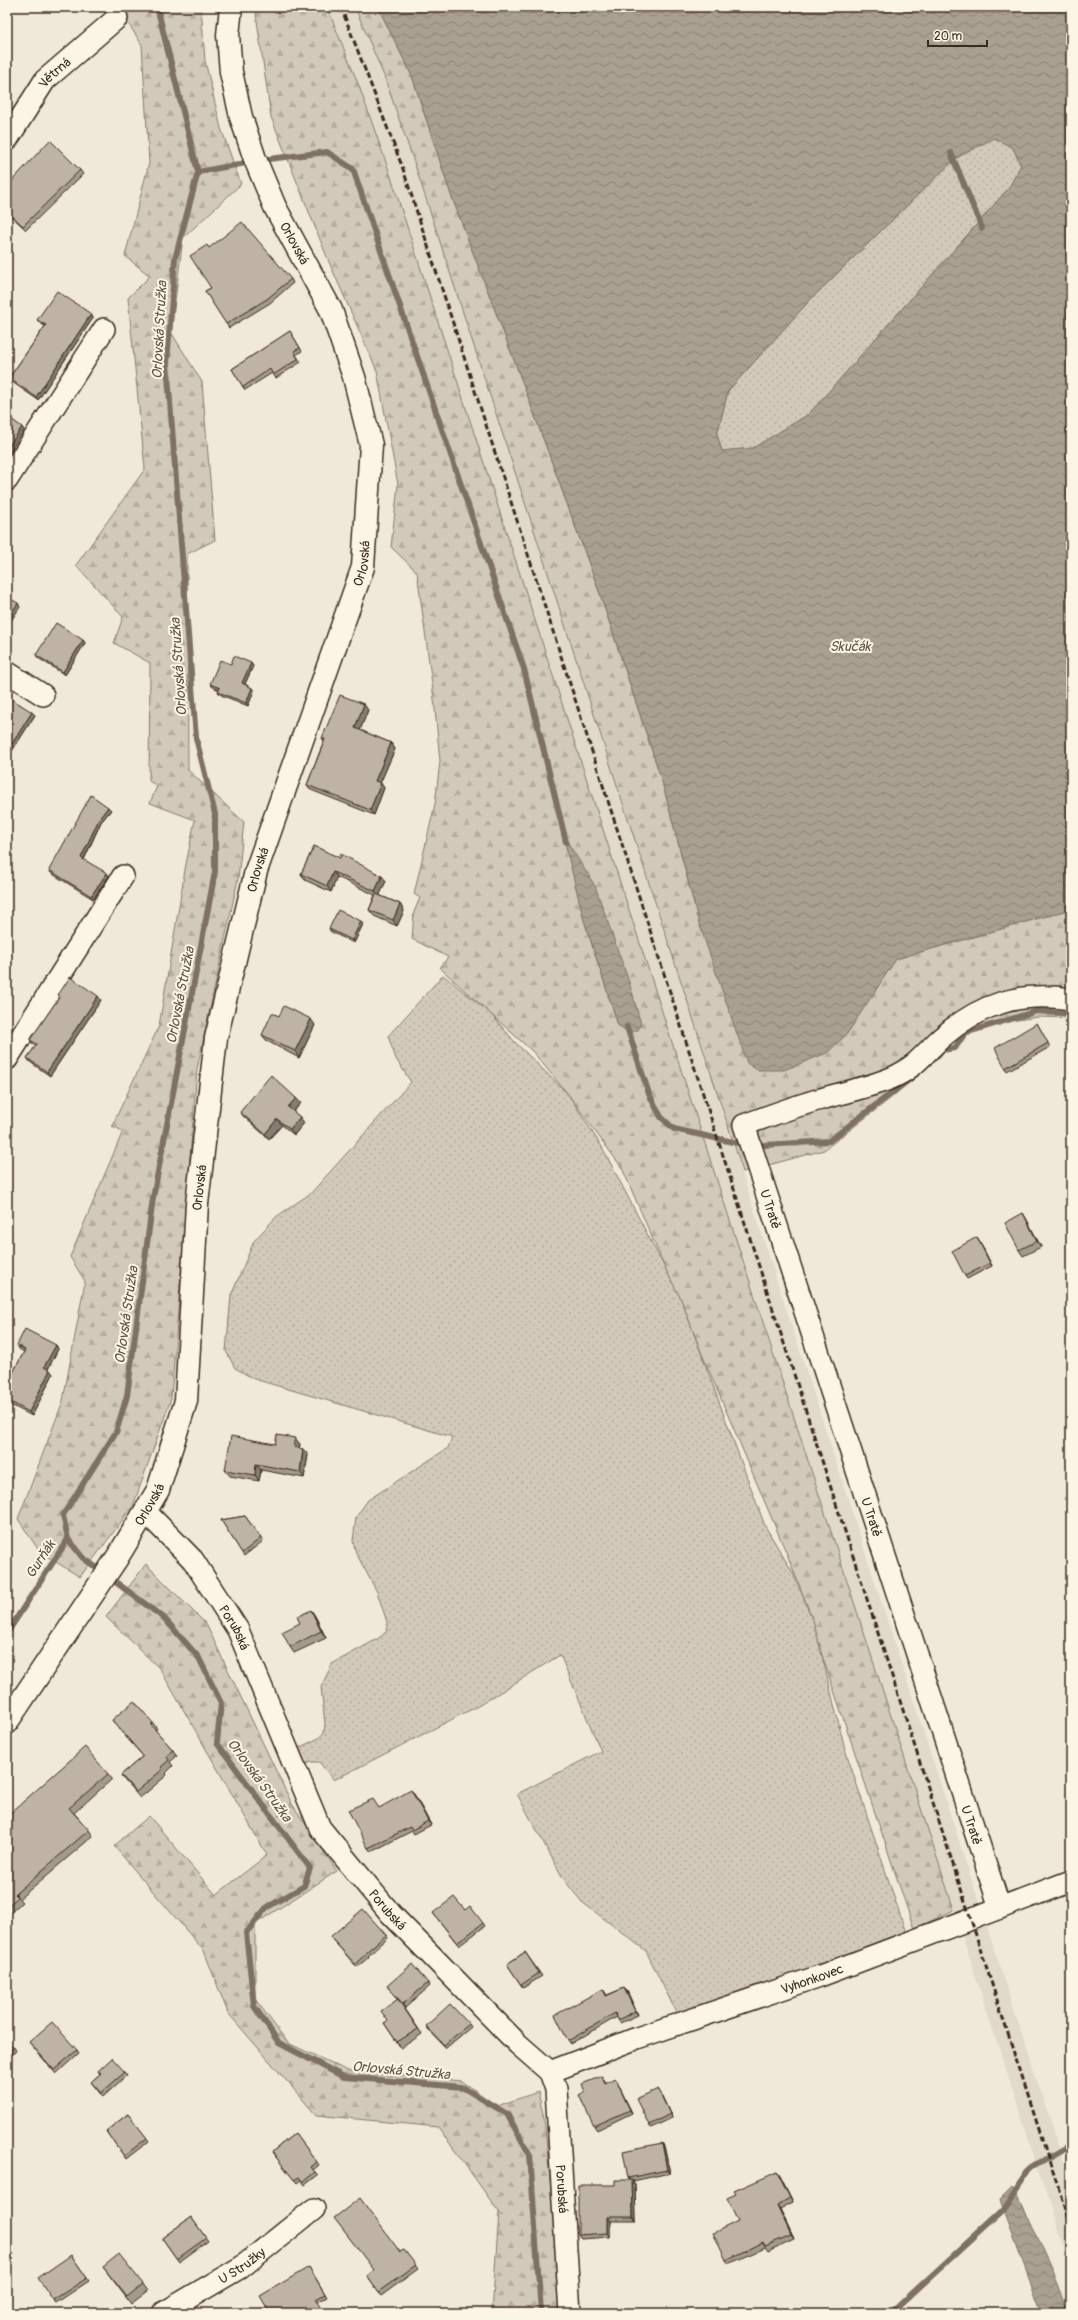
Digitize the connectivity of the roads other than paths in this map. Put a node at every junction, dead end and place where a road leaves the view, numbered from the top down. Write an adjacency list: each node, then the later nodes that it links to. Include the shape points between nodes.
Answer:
1 (231, 7): 11 (main road, Orlovská, via 228,35 231,72 241,117 275,207 331,310 354,377 371,445 362,567 256,871 216,1038 197,1204 186,1401 158,1490)
2 (117, 18): 3 (street, Větrná, via 46,80)
3 (7, 140)
4 (104, 329): 5 (street)
5 (7, 480)
6 (7, 672): 7 (street)
7 (43, 695)
8 (123, 876): 10 (street)
9 (1071, 998): 14 (street, U Tratě, via 1006,1001 983,1008 959,1022 924,1058 898,1075 876,1084 821,1099 745,1129)
10 (7, 1059)
11 (145, 1511): 12 (main road, Orlovská, via 117,1558); 15 (street, Porubská, via 194,1560 238,1630 320,1828 391,1914 518,2044)
12 (7, 1722)
13 (1071, 1881): 14 (street, Vyhonkovec)
14 (1000, 1908): 15 (street, Vyhonkovec, via 820,1976 636,2038)
15 (550, 2072): 18 (street, Porubská, via 556,2089)
16 (314, 2209): 17 (street, U Stružky, via 243,2266)
17 (163, 2313)
18 (570, 2313)

